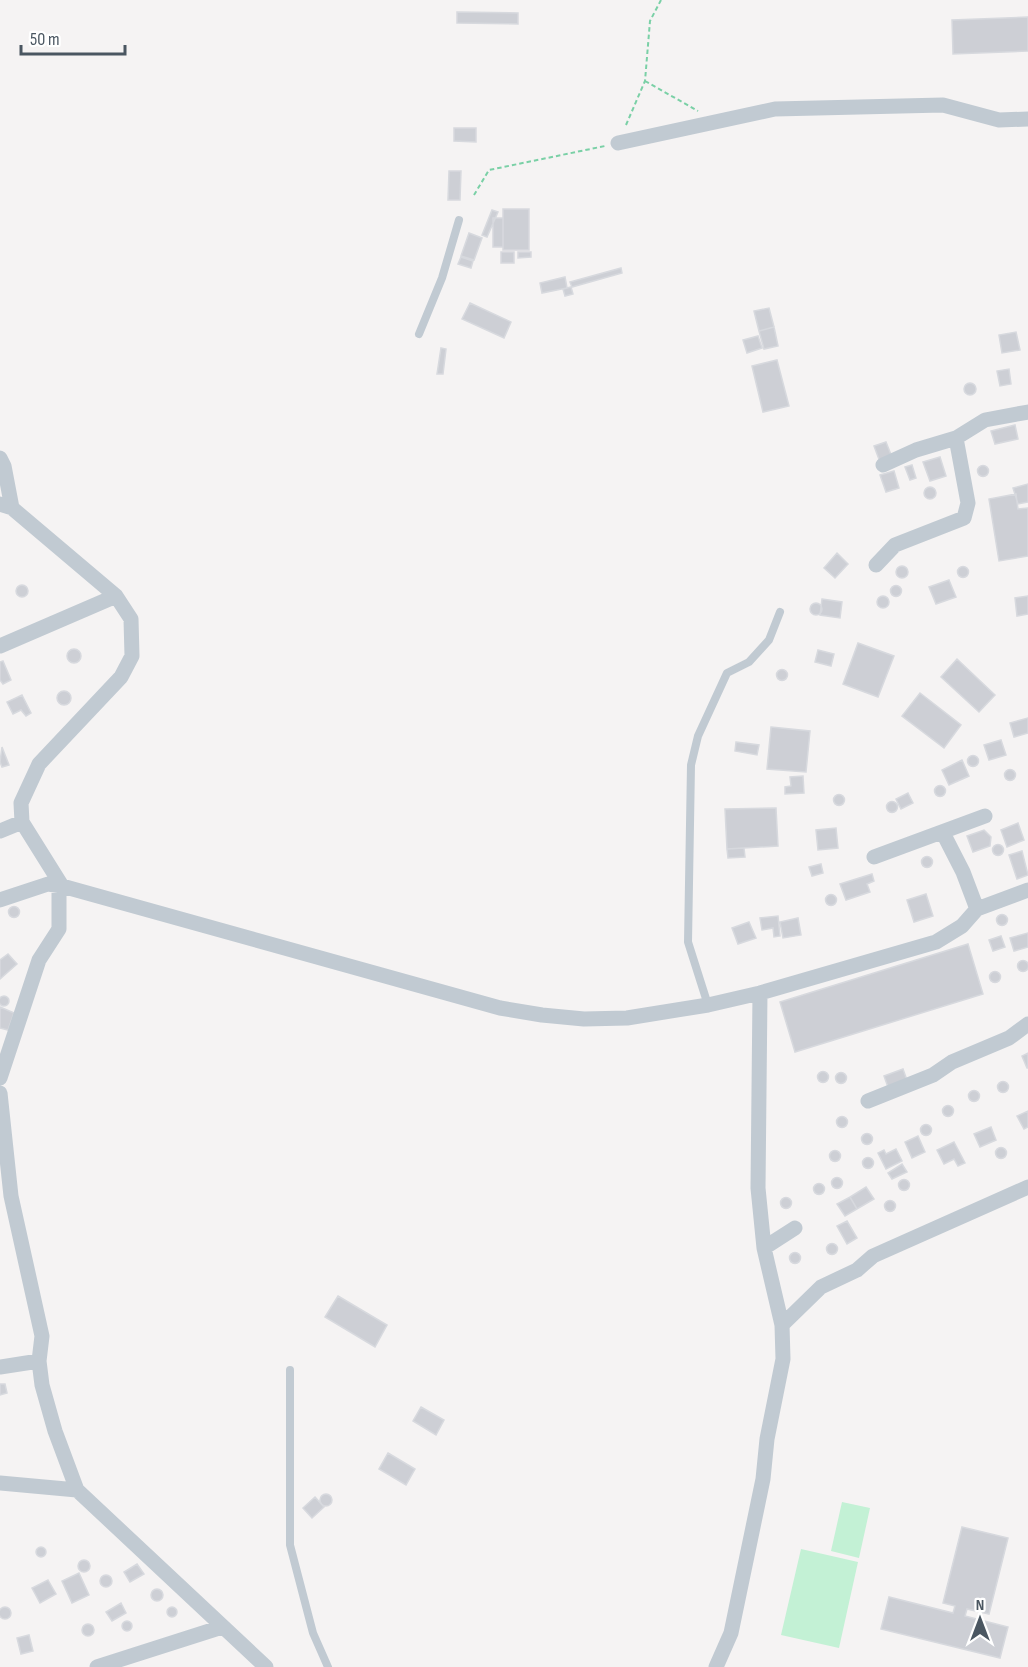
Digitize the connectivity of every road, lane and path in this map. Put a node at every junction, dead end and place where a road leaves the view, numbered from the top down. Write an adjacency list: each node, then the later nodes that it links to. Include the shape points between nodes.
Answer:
1 (661, 0): 2 (path, via 651,21)
2 (645, 81): 4 (path); 5 (path)
3 (1028, 119): 4 (street, via 999,120 942,105 775,109)
4 (718, 122): 5 (street)
5 (618, 143): 6 (path, via 489,170)
6 (474, 195)
7 (459, 220): 8 (lane)
8 (419, 334)
9 (1028, 412): 10 (street, via 984,420)
10 (956, 438): 12 (street); 14 (street, via 968,502 964,518 895,545)
11 (0, 458): 13 (street)
12 (884, 465)
13 (6, 506): 15 (street)
14 (876, 565)
15 (116, 596): 17 (street); 19 (street, via 131,619 132,656 121,677 39,764 21,803)
16 (780, 612): 28 (lane, via 769,640 749,662 727,673 698,736 691,765 688,942)
17 (0, 646)
18 (985, 816): 21 (street)
19 (21, 822): 20 (street); 23 (street)
20 (0, 831)
21 (943, 833): 22 (street); 26 (street)
22 (874, 857)
23 (62, 886): 25 (street, via 48,884); 28 (street, via 500,1008 542,1016 627,1018); 30 (street, via 59,929 39,960)
24 (1028, 890): 26 (street)
25 (0, 900)
26 (977, 909): 27 (street, via 962,926 936,942)
27 (760, 993): 28 (street); 36 (street, via 758,1188)
28 (708, 1005)
29 (1028, 1024): 32 (street, via 1009,1038 952,1062 933,1075)
30 (0, 1078)
31 (0, 1093): 34 (street)
32 (868, 1101)
33 (1028, 1187): 37 (street, via 873,1256 857,1270 821,1287)
34 (6, 1197): 38 (street, via 42,1336)
35 (795, 1228): 36 (street)
36 (764, 1248): 37 (street)
37 (783, 1325): 47 (street, via 783,1359 763,1479 731,1633)
38 (39, 1361): 39 (street); 42 (street, via 55,1431)
39 (0, 1367)
40 (290, 1370): 46 (lane, via 290,1545 313,1633)
41 (0, 1483): 42 (street)
42 (77, 1490): 43 (street)
43 (222, 1627): 44 (street); 45 (street)
44 (97, 1667)
45 (266, 1667)
46 (328, 1667)
47 (716, 1667)

